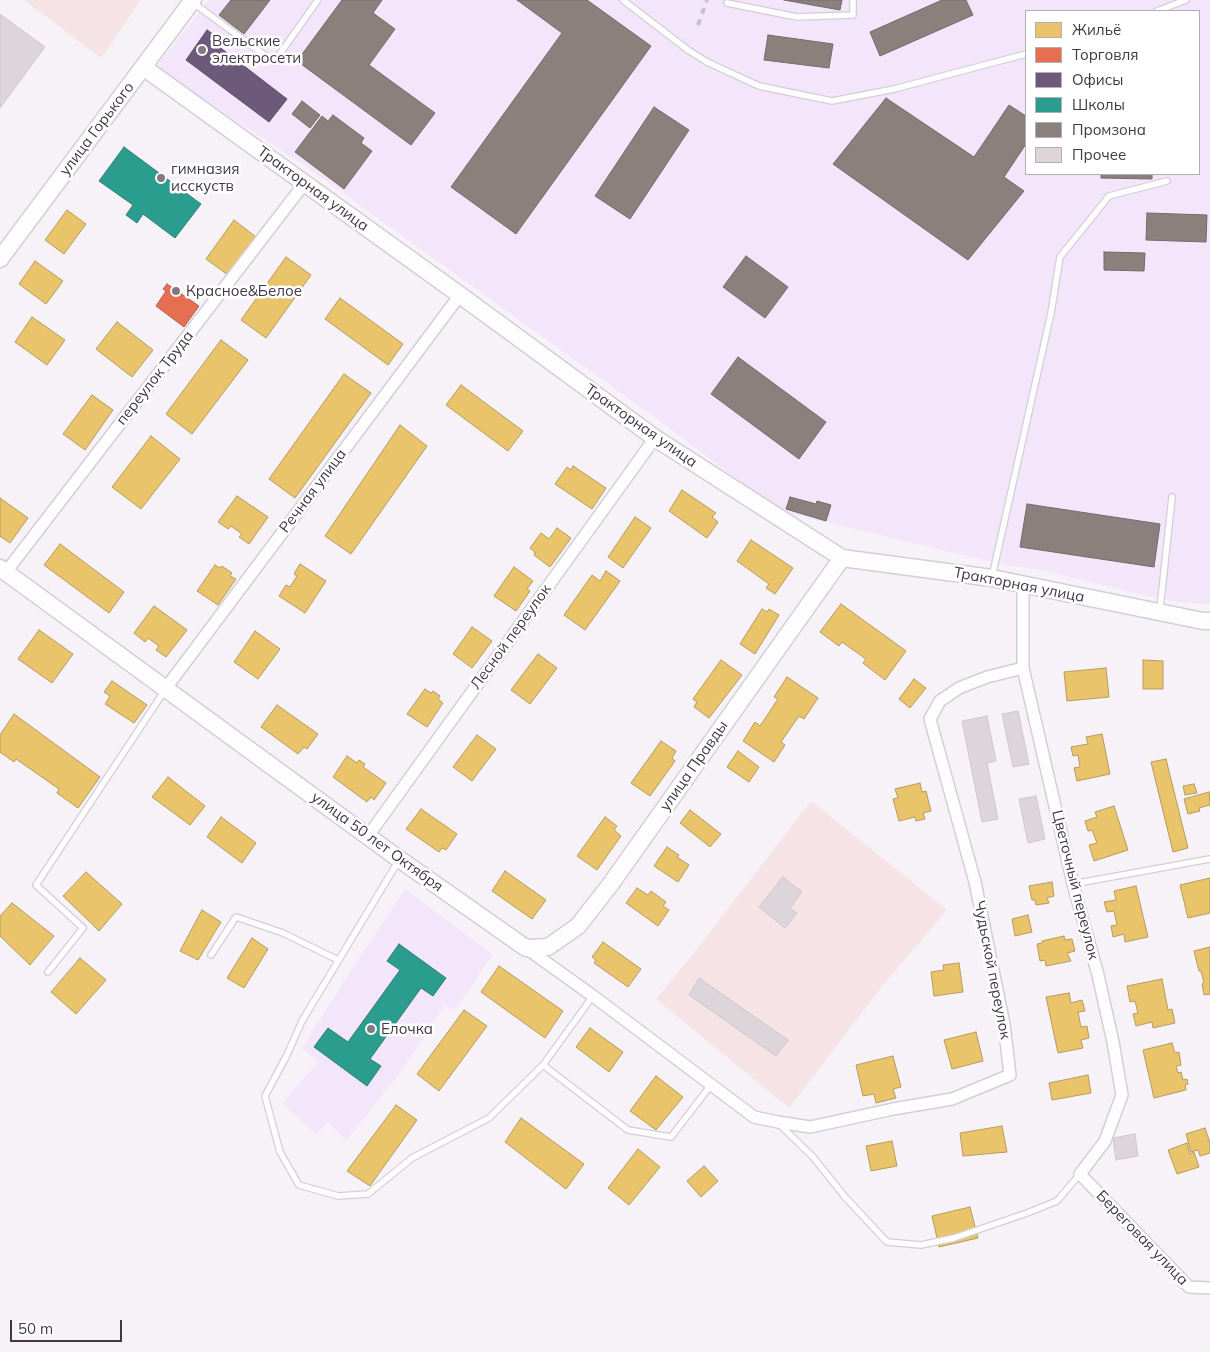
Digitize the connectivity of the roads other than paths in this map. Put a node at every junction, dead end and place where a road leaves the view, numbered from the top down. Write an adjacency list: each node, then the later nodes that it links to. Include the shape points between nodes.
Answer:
1 (318, 0): 5 (lane, via 274,62)
2 (623, 0): 8 (lane, via 707,62 758,86 832,101 894,89)
3 (853, 0): 6 (lane, via 853,15 796,17)
4 (1186, 0): 7 (lane)
5 (192, 1): 9 (street, улица Горького)
6 (727, 3)
7 (1160, 10)
8 (1025, 54)
9 (143, 67): 11 (street, Тракторная улица); 12 (street, улица Горького)
10 (1167, 181): 18 (lane, via 1109,196 1060,257 1051,313)
11 (304, 184): 13 (street, Тракторная улица); 17 (street, переулок Труда)
12 (0, 259)
13 (460, 294): 14 (street, Тракторная улица); 23 (street, Речная улица)
14 (655, 438): 16 (street, Тракторная улица); 24 (street, Лесной переулок)
15 (1172, 497): 20 (lane)
16 (842, 558): 18 (street, Тракторная улица); 28 (street, улица Правды, via 578,926 548,947)
17 (3, 570): 23 (street, улица 50 лет Октября)
18 (992, 578): 19 (street, Тракторная улица)
19 (1023, 585): 20 (street, Тракторная улица); 22 (street, Цветочный переулок)
20 (1159, 612): 21 (street, Тракторная улица)
21 (1210, 621)
22 (1023, 668): 27 (street, Цветочный переулок); 36 (street, Чудьской переулок, via 959,688 940,701 930,719 975,882 1004,1024 1010,1075 952,1099 810,1127)
23 (166, 688): 24 (street, улица 50 лет Октября); 31 (lane, via 36,885 83,928)
24 (368, 836): 25 (street, улица 50 лет Октября)
25 (399, 859): 28 (street, улица 50 лет Октября); 30 (lane)
26 (1210, 860): 27 (lane)
27 (1073, 884): 37 (street, Цветочный переулок, via 1098,975 1122,1095 1105,1142)
28 (526, 948): 32 (street, улица 50 лет Октября)
29 (211, 955): 30 (lane, via 236,917 283,933)
30 (338, 960): 33 (lane, via 264,1096 280,1152 299,1185 338,1196 368,1194 412,1158 489,1118)
31 (48, 972)
32 (593, 996): 33 (lane); 34 (street, улица 50 лет Октября)
33 (543, 1064): 34 (lane, via 628,1130 670,1137)
34 (711, 1085): 35 (street, улица 50 лет Октября)
35 (754, 1117): 36 (street, Чудьской переулок)
36 (778, 1122): 37 (lane, via 887,1242 921,1244 954,1238 1027,1213 1057,1201)
37 (1080, 1174): 38 (street, Береговая улица, via 1189,1287)
38 (1210, 1288)

